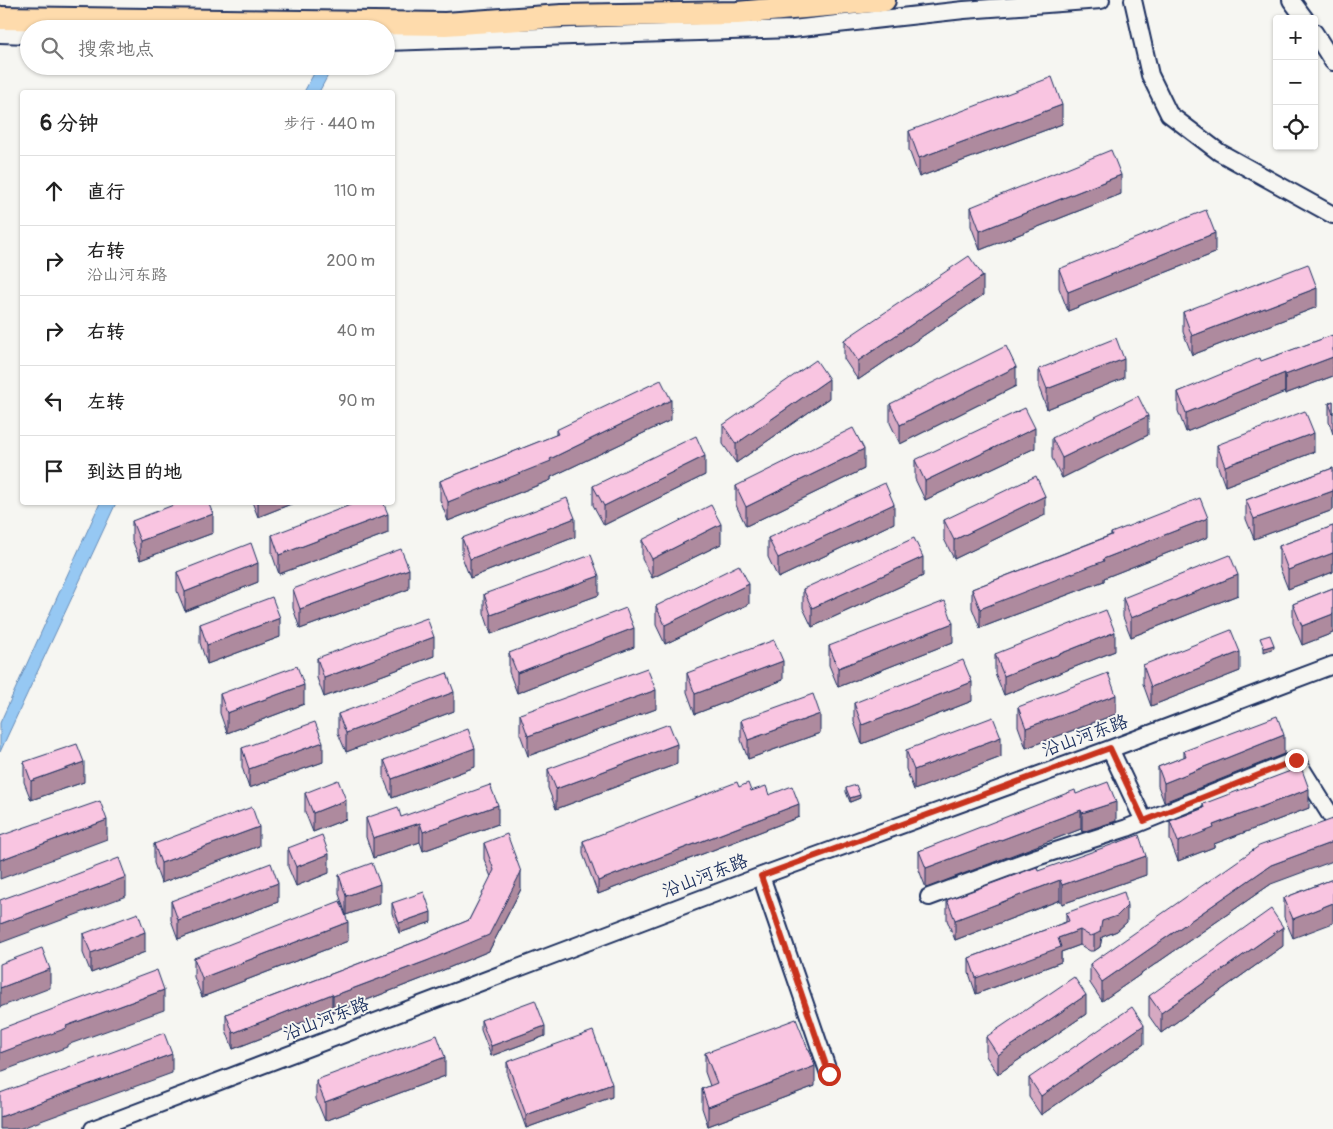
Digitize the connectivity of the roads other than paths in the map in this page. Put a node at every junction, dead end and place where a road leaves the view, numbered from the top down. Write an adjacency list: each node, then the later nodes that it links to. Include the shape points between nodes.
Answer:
1 (884, 0): 8 (highway, via 737,13)
2 (1101, 0): 12 (street, via 964,10 792,29)
3 (1133, 0): 14 (street, via 1150,74 1169,114 1219,152)
4 (1291, 0): 5 (street)
5 (1302, 15)
6 (0, 18): 7 (highway)
7 (148, 20)
8 (395, 23)
9 (0, 34): 10 (street)
10 (20, 35)
11 (1318, 38): 13 (street)
12 (395, 42)
13 (1333, 62)
14 (1333, 215)
15 (1333, 665): 16 (street, 沿山河东路)
16 (1110, 748): 18 (street); 19 (street, 沿山河东路)
17 (1333, 819): 18 (street, via 1296,760)
18 (1144, 821): 20 (street)
19 (761, 876): 21 (street); 22 (street, 沿山河东路)
20 (930, 898)
21 (829, 1074)
22 (93, 1129)

